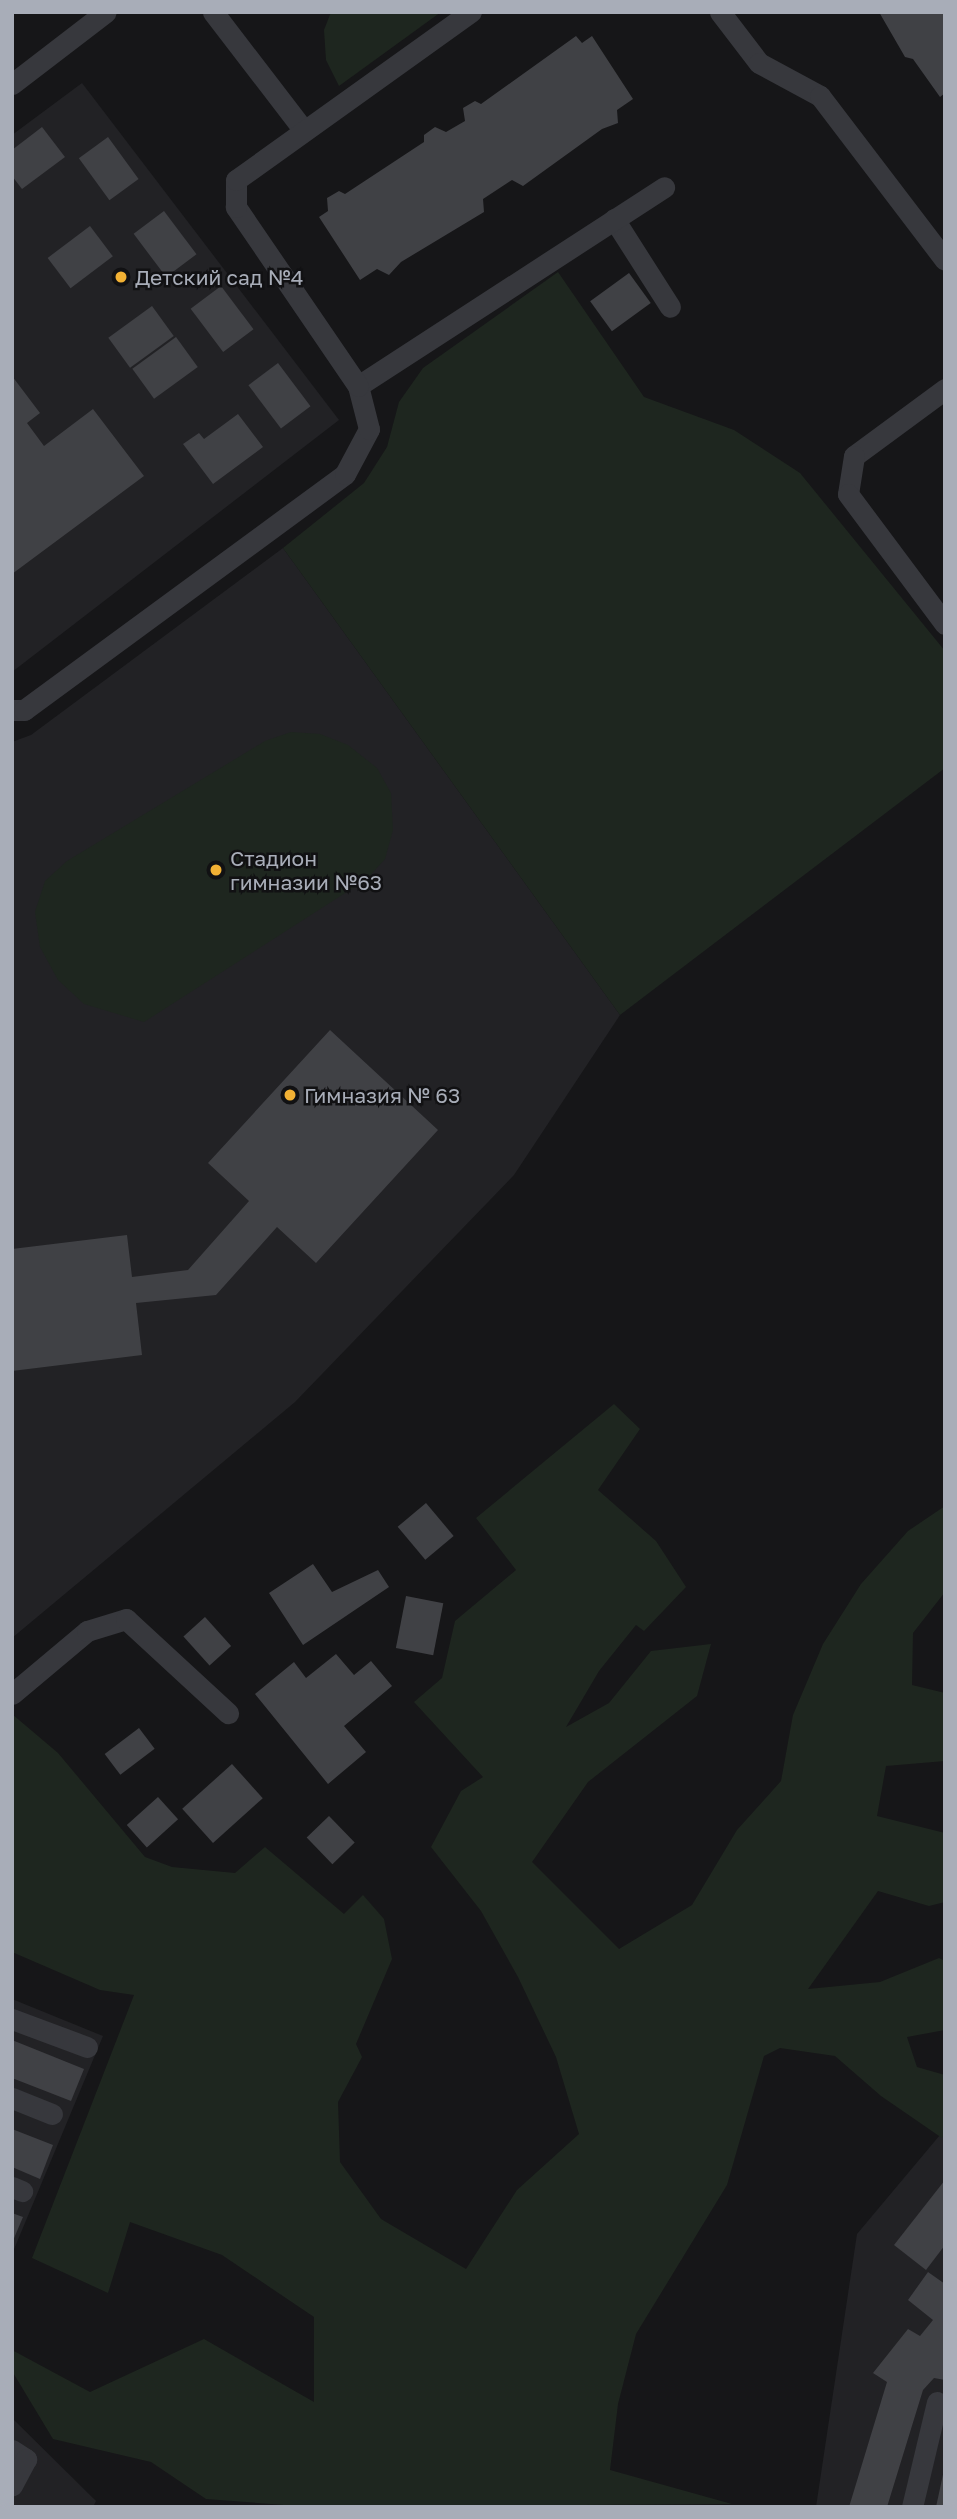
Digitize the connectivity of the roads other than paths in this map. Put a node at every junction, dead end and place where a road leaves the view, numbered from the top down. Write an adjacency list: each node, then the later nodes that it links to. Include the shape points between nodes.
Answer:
1 (106, 12): 5 (lane)
2 (214, 12): 6 (lane)
3 (471, 12): 6 (lane)
4 (720, 12): 9 (lane, via 759,63 820,96)
5 (12, 84)
6 (303, 128): 11 (lane, via 236,180 236,207)
7 (664, 187): 8 (lane)
8 (614, 219): 10 (lane); 11 (lane)
9 (945, 260)
10 (670, 307)
11 (358, 386): 14 (lane, via 369,429 345,474 24,710)
12 (945, 389): 13 (lane, via 854,456 848,494)
13 (945, 624)
14 (12, 710)
15 (12, 1694): 16 (lane, via 87,1631 126,1619)
16 (228, 1713)
17 (12, 2019): 18 (lane)
18 (87, 2047)
19 (12, 2098): 20 (lane)
20 (52, 2114)
21 (937, 2402): 24 (lane)
22 (12, 2450): 23 (lane, via 26,2459)
23 (12, 2484)
24 (912, 2507)

